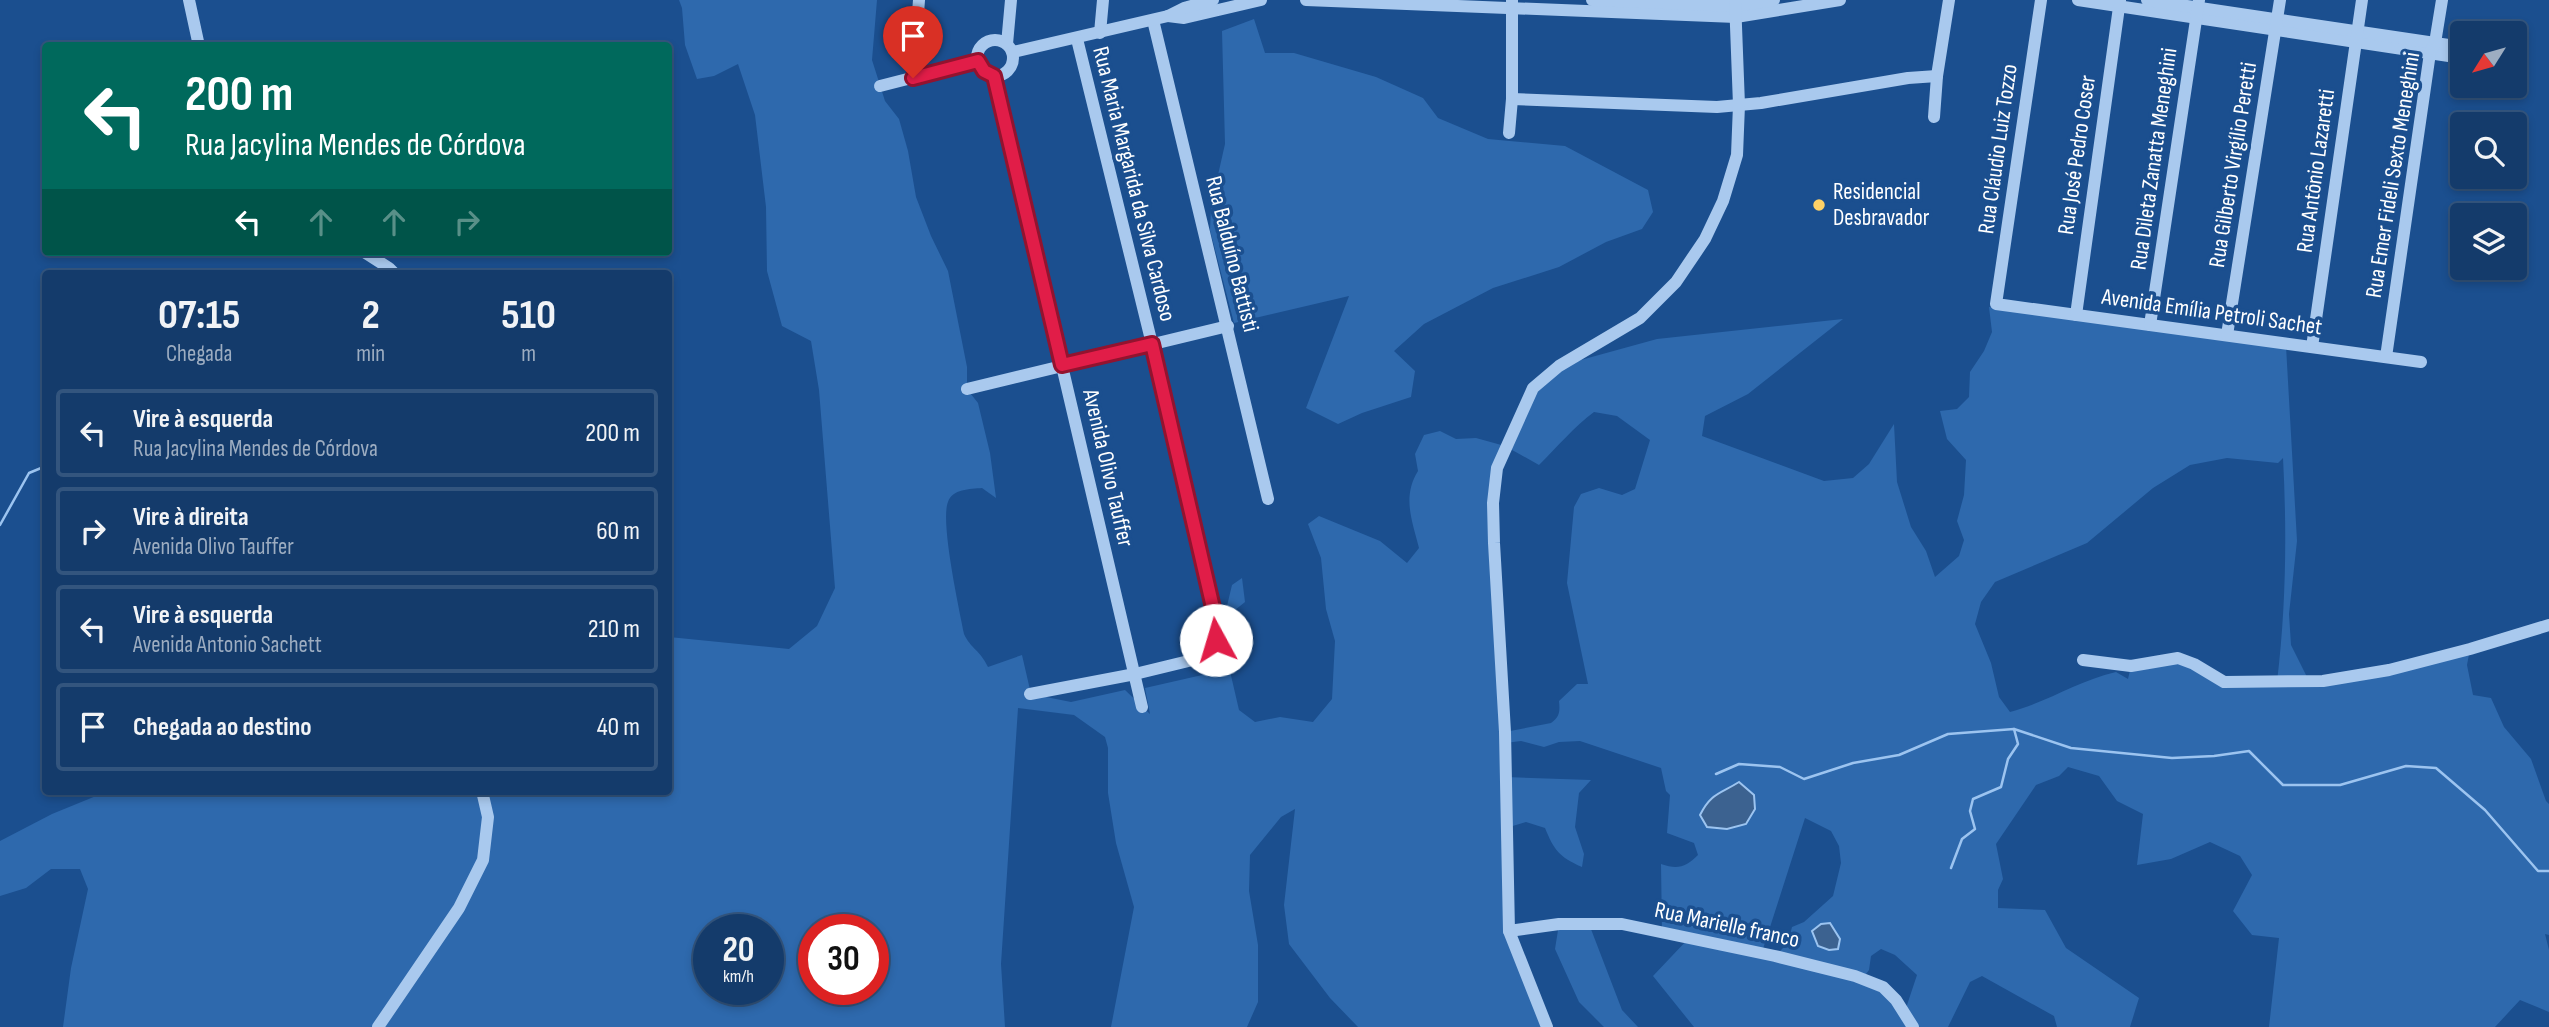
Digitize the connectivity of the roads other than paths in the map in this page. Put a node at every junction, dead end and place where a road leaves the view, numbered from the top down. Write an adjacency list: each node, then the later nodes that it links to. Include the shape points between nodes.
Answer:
1 (189, 0): 33 (street)
2 (919, 0): 41 (street)
3 (1010, 0): 35 (street)
4 (1103, 0): 30 (street)
5 (1213, 0): 26 (street)
6 (1261, 0): 26 (street)
7 (1306, 0): 18 (street)
8 (1592, 0): 25 (street)
9 (1774, 0): 25 (street)
10 (1840, 0): 19 (street)
11 (1958, 0): 24 (street)
12 (2041, 0): 49 (street, Rua Cláudio Luiz Tozzo)
13 (2078, 0): 21 (street)
14 (2147, 0): 27 (street)
15 (2280, 0): 29 (street, Rua Gilberto Virgílio Peretti)
16 (2362, 0): 31 (street, Rua Antônio Lazaretti)
17 (2442, 0): 36 (street, Rua Emer Fideli Sexto Meneghini)
18 (1336, 1): 20 (street)
19 (1812, 2): 25 (street)
20 (1454, 3): 22 (street)
21 (2120, 3): 27 (street); 50 (street, Rua José Pedro Coser)
22 (1512, 4): 23 (street); 43 (street)
23 (1544, 5): 25 (street)
24 (1949, 7): 40 (street)
25 (1735, 8): 44 (street)
26 (1184, 9): 28 (street)
27 (2198, 9): 29 (street); 51 (street, Rua Dileta Zanatta Meneghini)
28 (1153, 20): 30 (street); 52 (street, Rua Balduíno Battisti)
29 (2276, 24): 31 (street); 53 (street, Rua Gilberto Virgílio Peretti)
30 (1100, 33): 32 (street)
31 (2357, 36): 36 (street); 55 (street, Rua Antônio Lazaretti)
32 (1077, 39): 35 (street); 54 (street, Rua Maria Margarida da Silva Cardoso)
33 (198, 42)
34 (2450, 47): 36 (street)
35 (1010, 48): 38 (street, via 993,40 986,42); 39 (street, via 1012,66)
36 (2433, 48): 37 (street); 56 (street, Rua Emer Fideli Sexto Meneghini)
37 (2450, 54)
38 (978, 61): 39 (street); 41 (street)
39 (994, 76): 58 (street, Avenida Olivo Tauffer)
40 (1937, 76): 44 (street); 45 (street)
41 (913, 78): 42 (street)
42 (880, 86)
43 (1512, 99): 44 (street); 46 (street)
44 (1740, 105): 67 (street, via 1737,155 1705,239 1676,282 1640,318 1559,366 1534,388 1497,468 1494,543 1505,732)
45 (1934, 117)
46 (1510, 133)
47 (370, 256): 48 (street)
48 (390, 270)
49 (1996, 304): 50 (street, Avenida Emília Petroli Sachet)
50 (2076, 315): 51 (street, Avenida Emília Petroli Sachet)
51 (2150, 325): 53 (street, Avenida Emília Petroli Sachet)
52 (1228, 326): 54 (street); 60 (street, Rua Balduíno Battisti)
53 (2227, 335): 55 (street, Avenida Emília Petroli Sachet)
54 (1152, 344): 58 (street); 63 (street, Rua Maria Margarida da Silva Cardoso, via 1217,625 1216,640 1205,657)
55 (2312, 347): 56 (street, Avenida Emília Petroli Sachet)
56 (2386, 357): 57 (street, Avenida Emília Petroli Sachet)
57 (2421, 362)
58 (1062, 365): 59 (street); 63 (street, Avenida Olivo Tauffer)
59 (967, 389)
60 (1268, 499)
61 (2549, 625): 62 (street, via 2389,670 2323,681 2224,681 2178,658 2132,666)
62 (2083, 660)
63 (1135, 674): 64 (street); 65 (street, Avenida Olivo Tauffer)
64 (1030, 694)
65 (1142, 707)
66 (483, 795): 68 (street, via 488,817 483,860 459,908)
67 (1509, 931): 69 (street); 70 (street, Rua Marielle franco, via 1559,924 1622,925 1793,960 1883,987)
68 (378, 1027)
69 (1547, 1027)
70 (1913, 1027)

